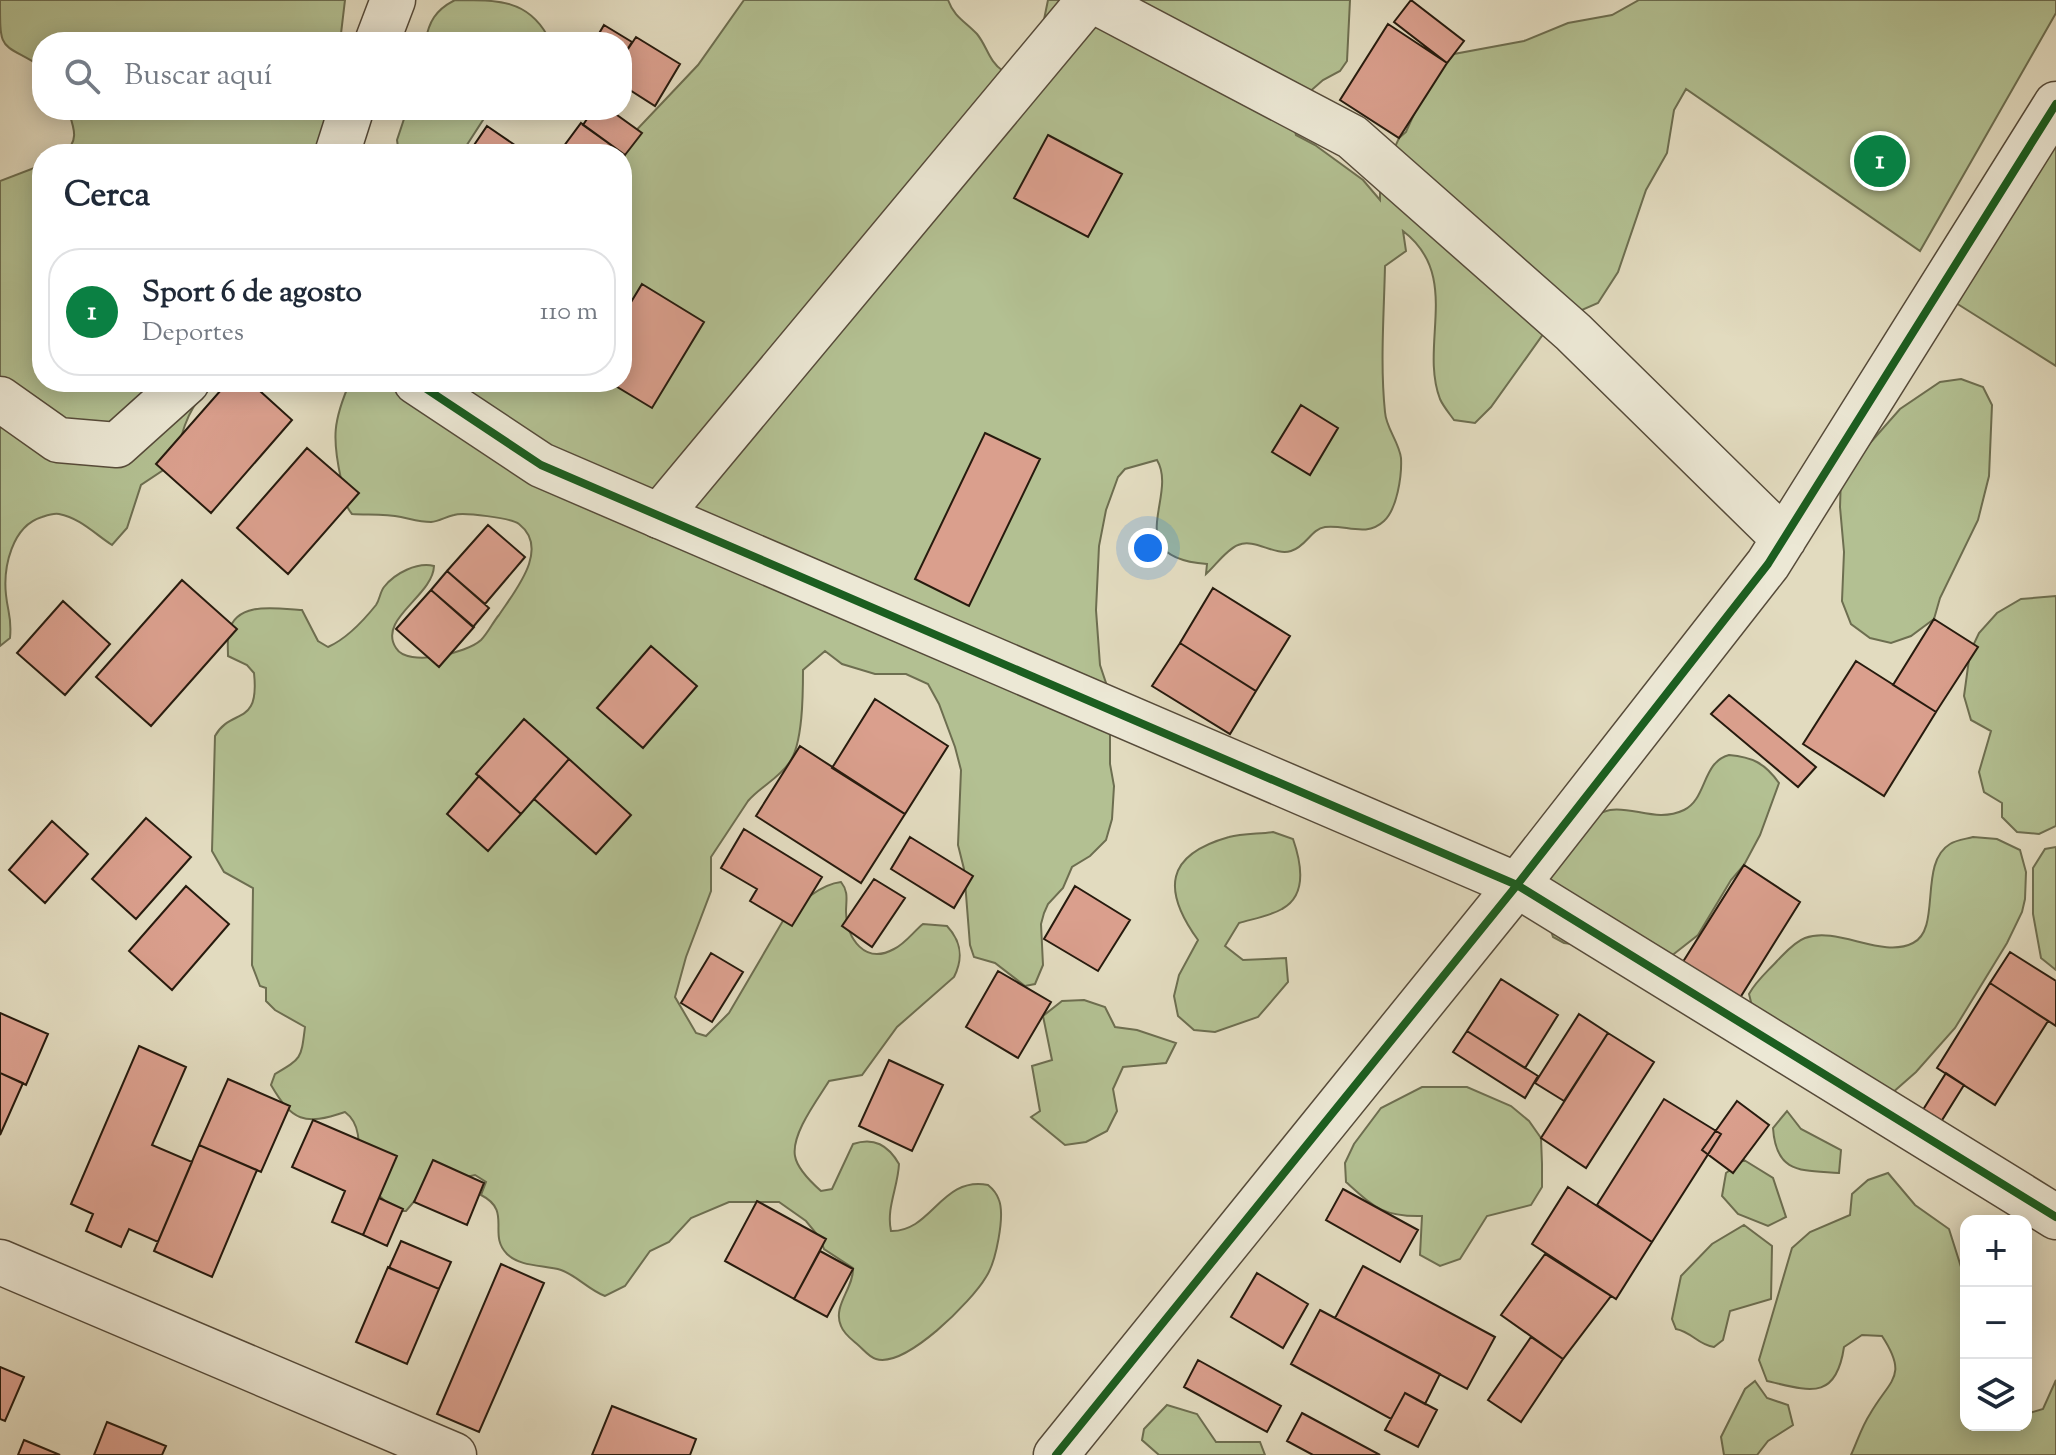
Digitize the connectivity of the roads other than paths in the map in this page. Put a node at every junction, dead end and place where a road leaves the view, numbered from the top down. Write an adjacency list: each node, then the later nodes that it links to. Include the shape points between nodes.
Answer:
1 (393, 0): 3 (street)
2 (1090, 0): 10 (street); 11 (street, via 1352,137 1573,332)
3 (381, 32)
4 (2056, 104): 11 (street)
5 (348, 120): 6 (street)
6 (340, 144)
7 (176, 392): 9 (street, via 117,445 58,440)
8 (431, 392): 10 (street, via 541,465)
9 (0, 399)
10 (659, 516): 12 (street)
11 (1784, 539): 12 (street)
12 (1517, 885): 13 (street); 16 (street)
13 (2056, 1217)
14 (0, 1262): 15 (street)
15 (454, 1455)
16 (1056, 1455)

